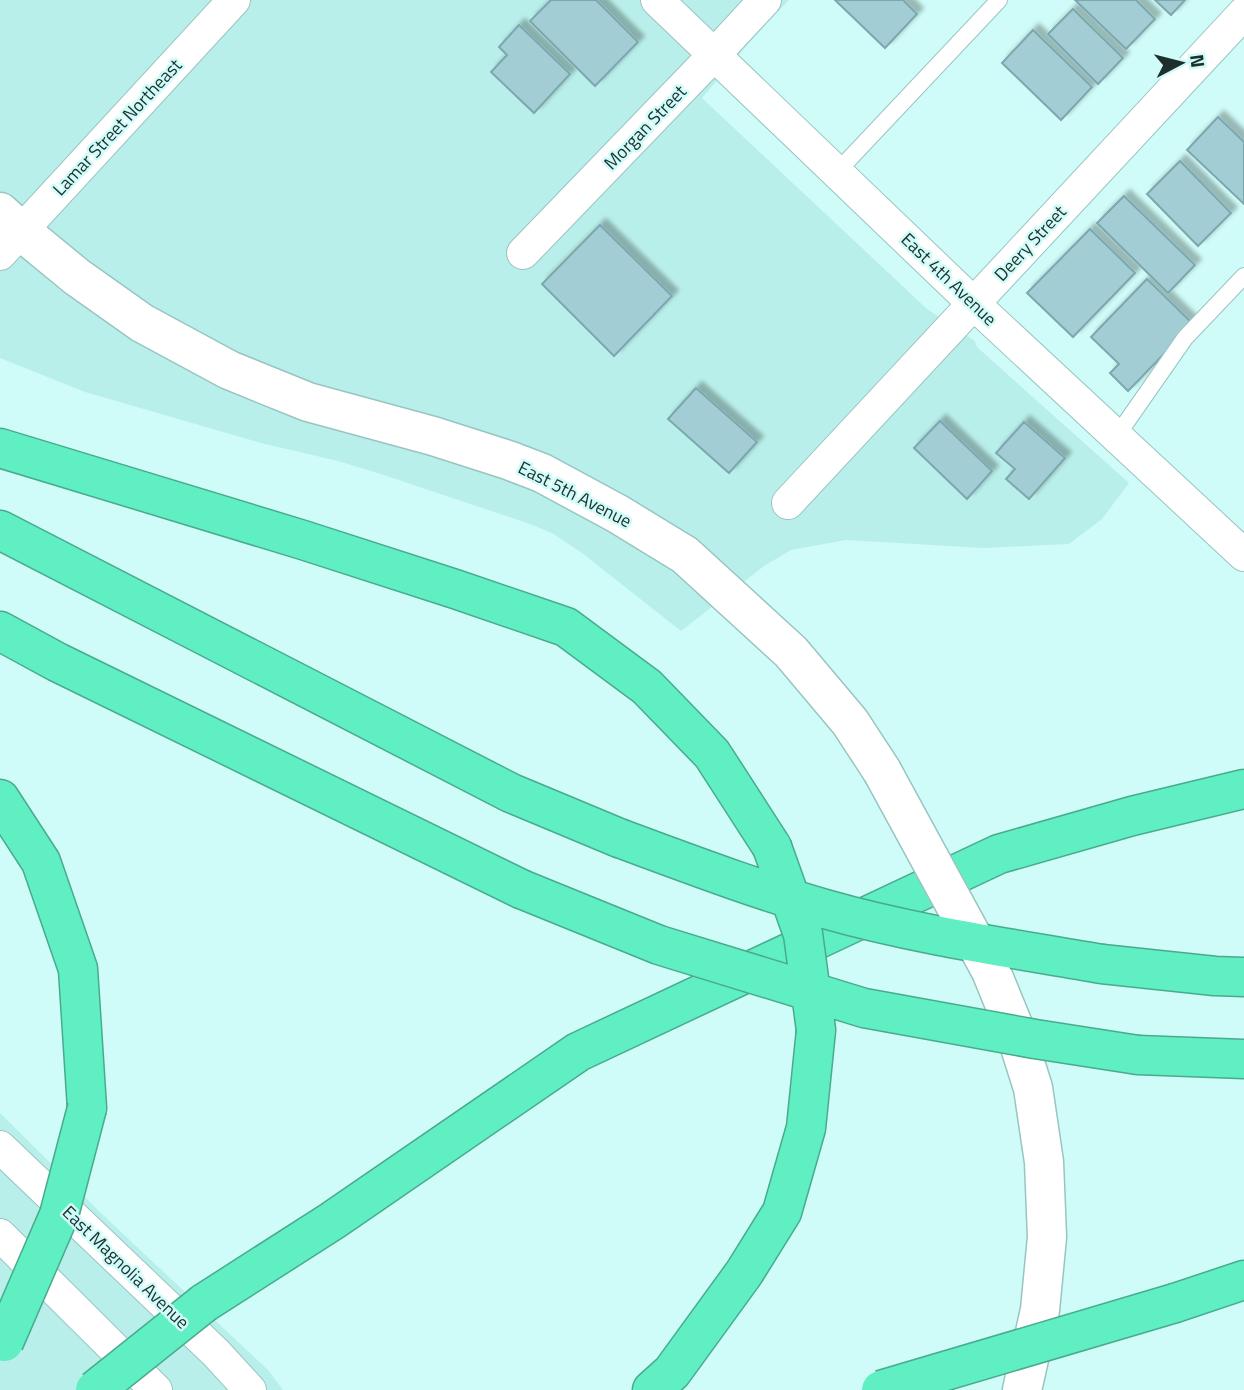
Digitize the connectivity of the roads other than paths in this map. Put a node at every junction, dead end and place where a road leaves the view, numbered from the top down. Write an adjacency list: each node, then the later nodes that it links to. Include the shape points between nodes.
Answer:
1 (234, 0): 8 (street, Lamar Street Northeast)
2 (657, 0): 6 (street, East 4th Avenue)
3 (765, 0): 6 (street, Morgan Street)
4 (999, 0): 7 (lane)
5 (1244, 13): 11 (street, Deery Street)
6 (715, 55): 7 (street, East 4th Avenue); 9 (street, Morgan Street)
7 (837, 172): 11 (street, East 4th Avenue)
8 (7, 232): 31 (main road, East 5th Avenue, bridge, via 142,323 229,370 307,402 433,436 542,473 685,555 791,652 850,722 882,771 991,971 1033,1088 1044,1161 1047,1237 1040,1310)
9 (523, 253)
10 (1244, 276): 12 (lane, via 1185,338)
11 (973, 303): 12 (street, East 4th Avenue); 14 (street, Deery Street)
12 (1116, 437): 16 (street, East 4th Avenue)
13 (0, 447): 29 (highway, bridge, via 566,627 647,687 712,754 772,847 803,934 816,1030 806,1128 782,1212 673,1371)
14 (788, 503)
15 (0, 530): 20 (highway, bridge, via 511,793 738,882 914,930 1032,953)
16 (1242, 550)
17 (0, 631): 21 (highway, bridge, via 521,890 659,945 864,1008 1138,1055)
18 (1244, 789): 26 (highway, bridge, via 999,854 578,1052 204,1303)
19 (0, 799): 25 (highway, bridge, via 41,862 78,969 86,1108 59,1216)
20 (1244, 977)
21 (1244, 1059)
22 (0, 1147): 28 (street, East Magnolia Avenue)
23 (0, 1234): 27 (street)
24 (1244, 1280): 30 (highway, bridge)
25 (2, 1345)
26 (95, 1390)
27 (156, 1390)
28 (250, 1390)
29 (652, 1390)
30 (881, 1390)
31 (1023, 1390)

